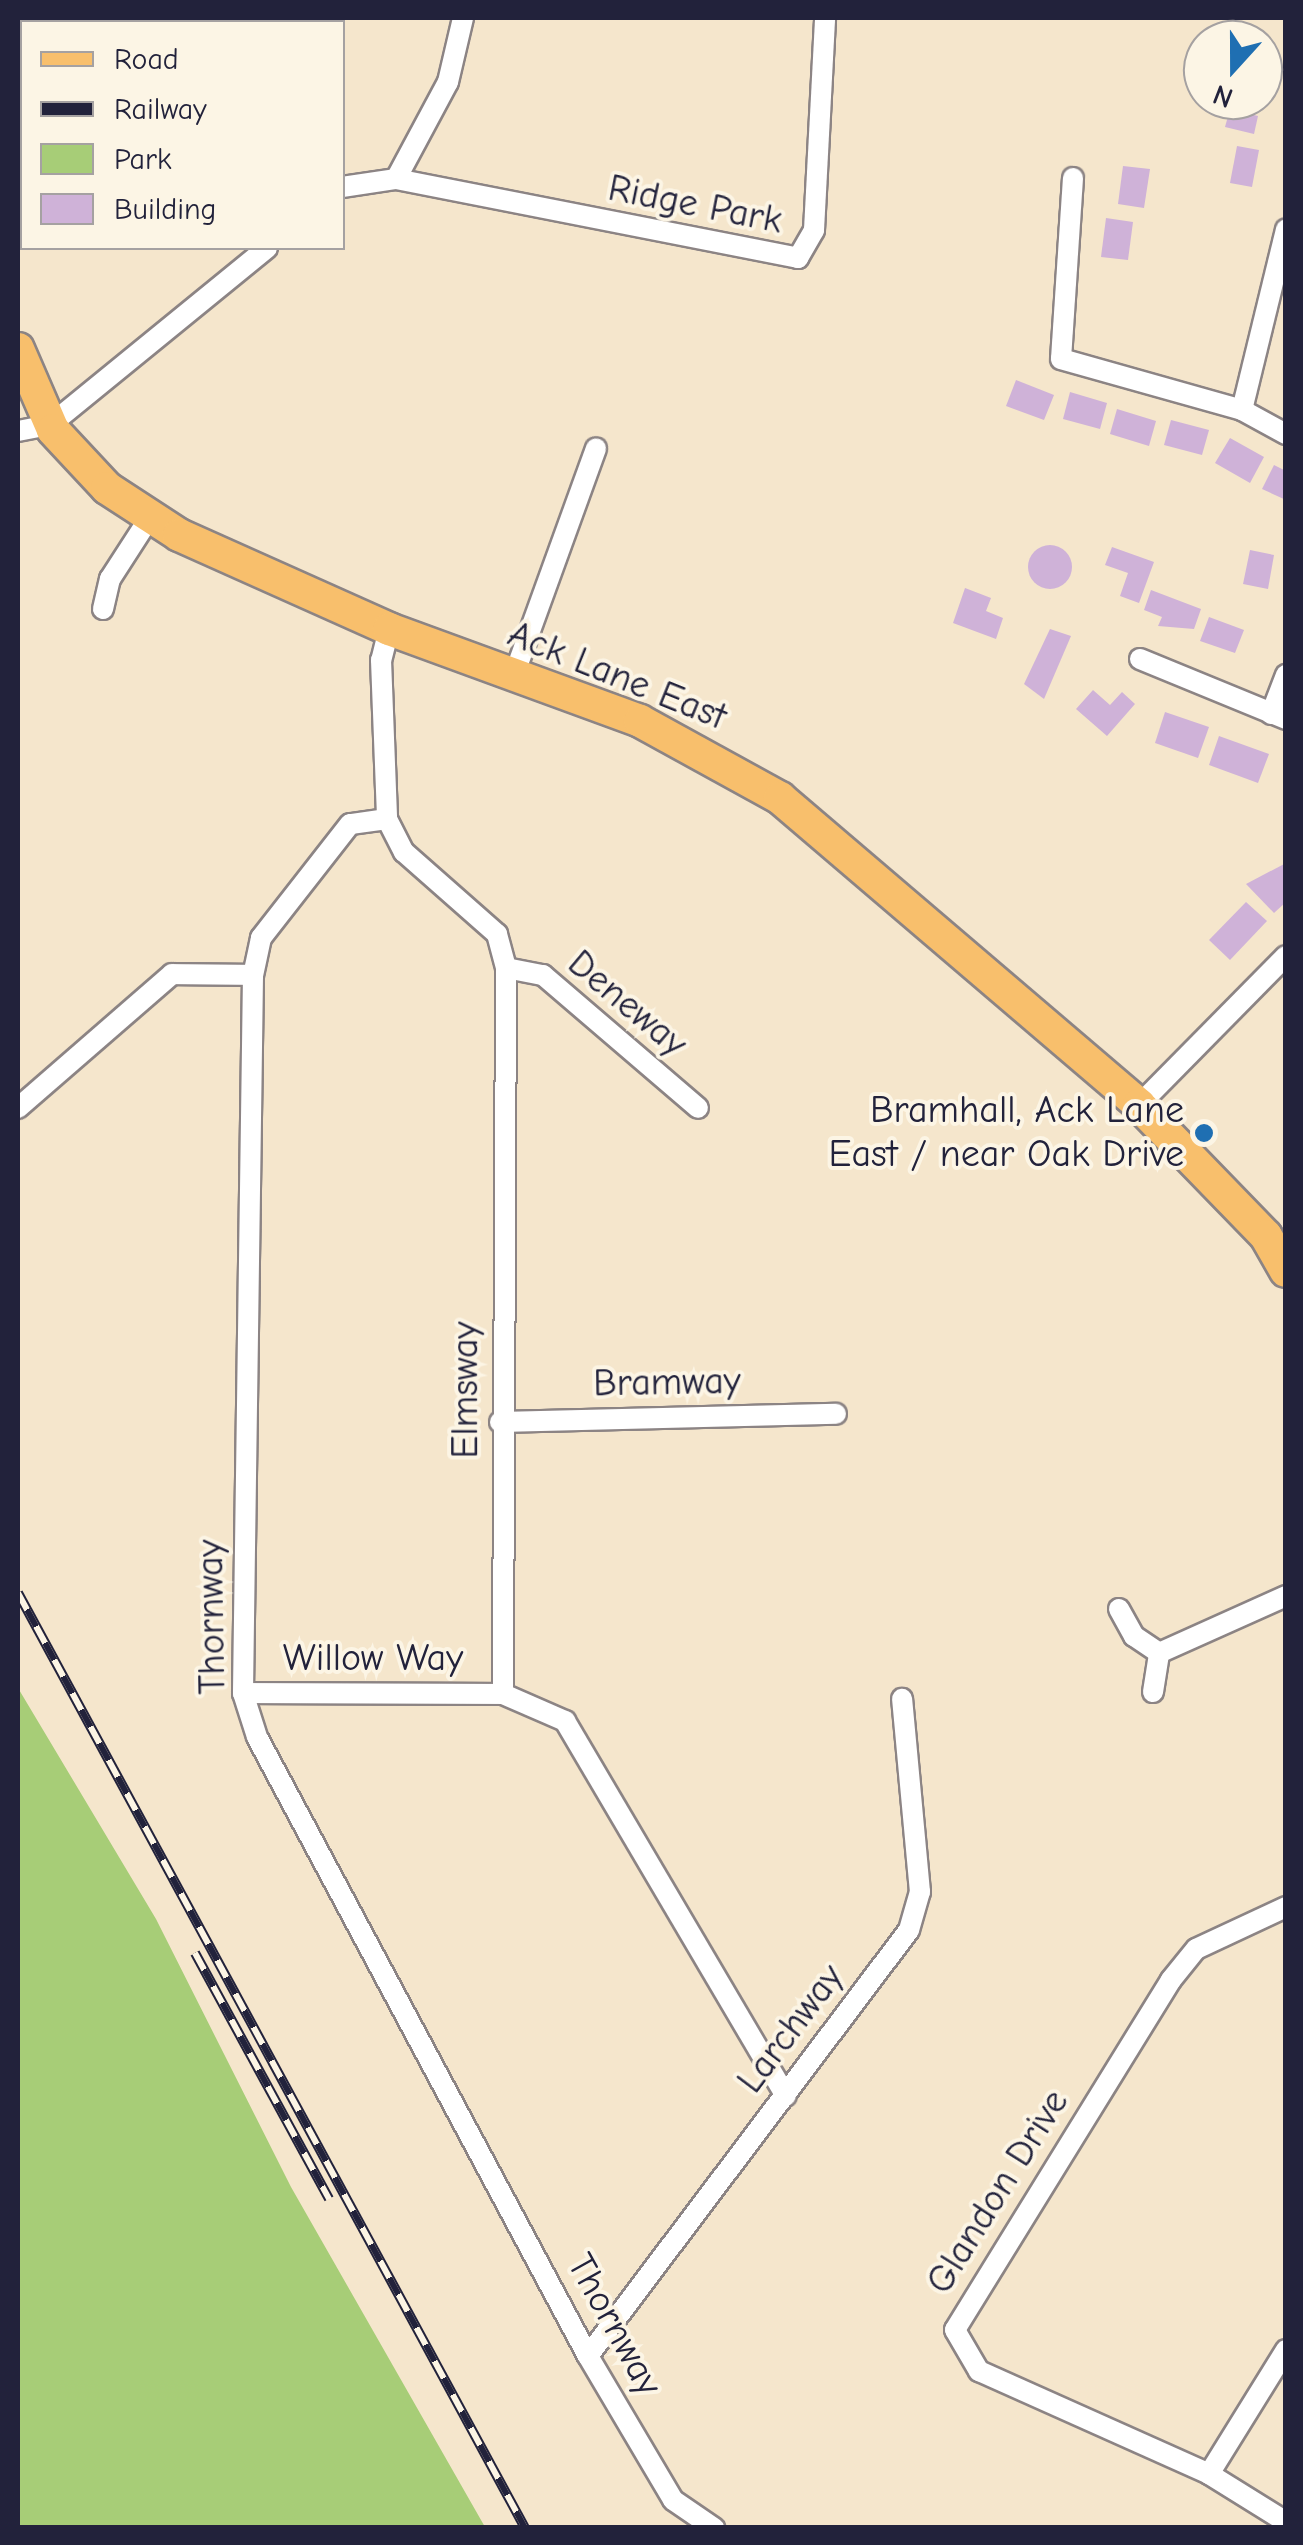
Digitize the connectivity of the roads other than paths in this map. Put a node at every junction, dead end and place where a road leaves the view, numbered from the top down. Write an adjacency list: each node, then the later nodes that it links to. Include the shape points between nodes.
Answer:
1 (463, 18): 4 (street, via 448,82)
2 (825, 18): 4 (street, Ridge Park, via 814,230 798,258)
3 (1073, 178): 9 (street, via 1061,359)
4 (396, 179): 5 (street, Ridge Park)
5 (345, 187)
6 (1286, 229): 9 (street)
7 (264, 250): 10 (street)
8 (18, 348): 10 (main road, Ack Lane East)
9 (1242, 410): 11 (street)
10 (34, 428): 13 (main road, Ack Lane East)
11 (1286, 434)
12 (596, 448): 18 (street)
13 (150, 517): 14 (street, via 110,579); 15 (main road, Ack Lane East, via 218,557)
14 (103, 609)
15 (389, 629): 18 (main road, Ack Lane East); 20 (street, via 380,660)
16 (1140, 659): 19 (street)
17 (1286, 674): 19 (street)
18 (514, 675): 24 (main road, Ack Lane East, via 655,728 780,798)
19 (1278, 716)
20 (386, 818): 22 (street, Elmsway, via 404,852 496,934); 23 (street, Thornway, via 350,824 262,938)
21 (1286, 956): 24 (street)
22 (506, 968): 26 (street, Deneway, via 544,975); 29 (street, Elmsway)
23 (253, 974): 25 (street, via 172,974); 34 (street, Thornway)
24 (1139, 1105): 27 (main road, Ack Lane East, via 1266,1236)
25 (18, 1108)
26 (698, 1108)
27 (1286, 1271)
28 (836, 1414): 29 (street, Bramway)
29 (500, 1422): 35 (street, Elmsway)
30 (1286, 1596): 32 (street)
31 (1119, 1609): 32 (street, via 1134,1636)
32 (1159, 1654): 33 (street)
33 (1153, 1692)
34 (243, 1694): 35 (street, Willow Way); 40 (street, Thornway, via 257,1737)
35 (503, 1694): 38 (street, via 565,1721)
36 (902, 1700): 38 (street, Larchway, via 918,1910)
37 (1286, 1907): 41 (street, Glandon Drive, via 1235,1924 1184,1964 954,2330 980,2371)
38 (786, 2096): 40 (street, Larchway)
39 (1286, 2350): 41 (street)
40 (588, 2356): 43 (street, Thornway, via 673,2500)
41 (1209, 2474): 42 (street, Glandon Drive)
42 (1286, 2522)
43 (714, 2528)

